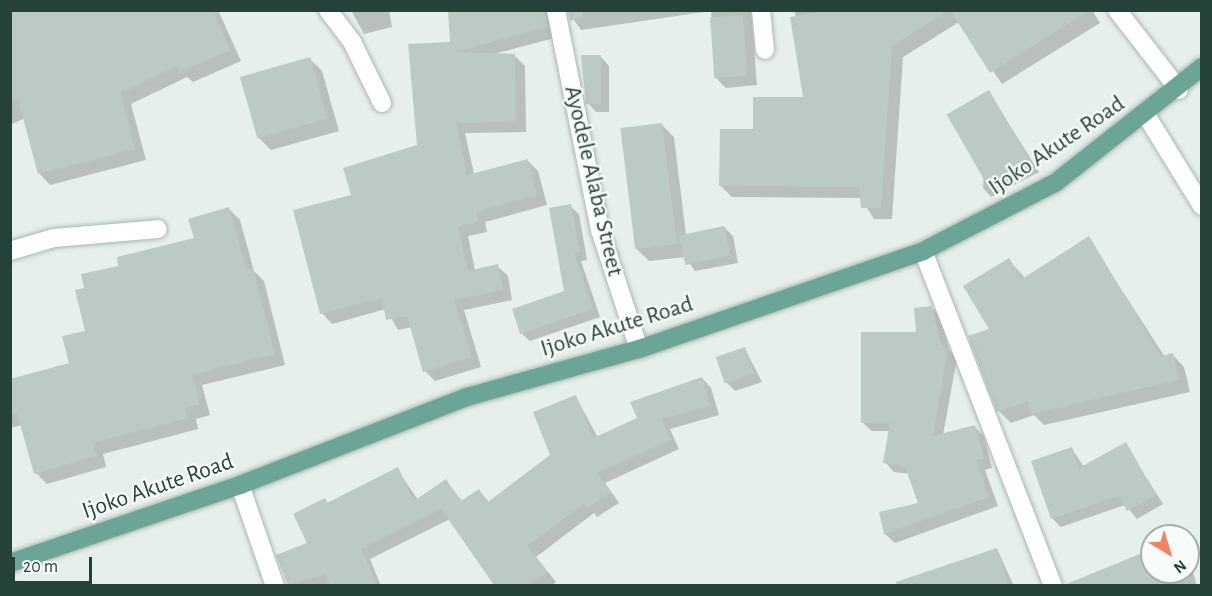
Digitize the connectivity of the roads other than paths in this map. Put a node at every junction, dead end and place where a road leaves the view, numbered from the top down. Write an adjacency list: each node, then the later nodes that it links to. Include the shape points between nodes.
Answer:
1 (328, 10): 8 (street, via 352,42)
2 (556, 10): 14 (street, Ayodele Alaba Street, via 600,230)
3 (761, 10): 5 (street)
4 (1117, 10): 7 (street)
5 (765, 50)
6 (1202, 67): 7 (main road, Ijoko Akute Road)
7 (1179, 90): 9 (main road, Ijoko Akute Road)
8 (382, 103)
9 (1146, 115): 10 (street); 13 (main road, Ijoko Akute Road, via 1055,183)
10 (1202, 206)
11 (158, 229): 12 (street, via 54,238)
12 (10, 251)
13 (923, 251): 14 (main road, Ijoko Akute Road); 18 (street)
14 (639, 349): 15 (main road, Ijoko Akute Road, via 466,397)
15 (240, 485): 16 (main road, Ijoko Akute Road); 17 (street)
16 (10, 563)
17 (274, 585)
18 (1053, 585)

